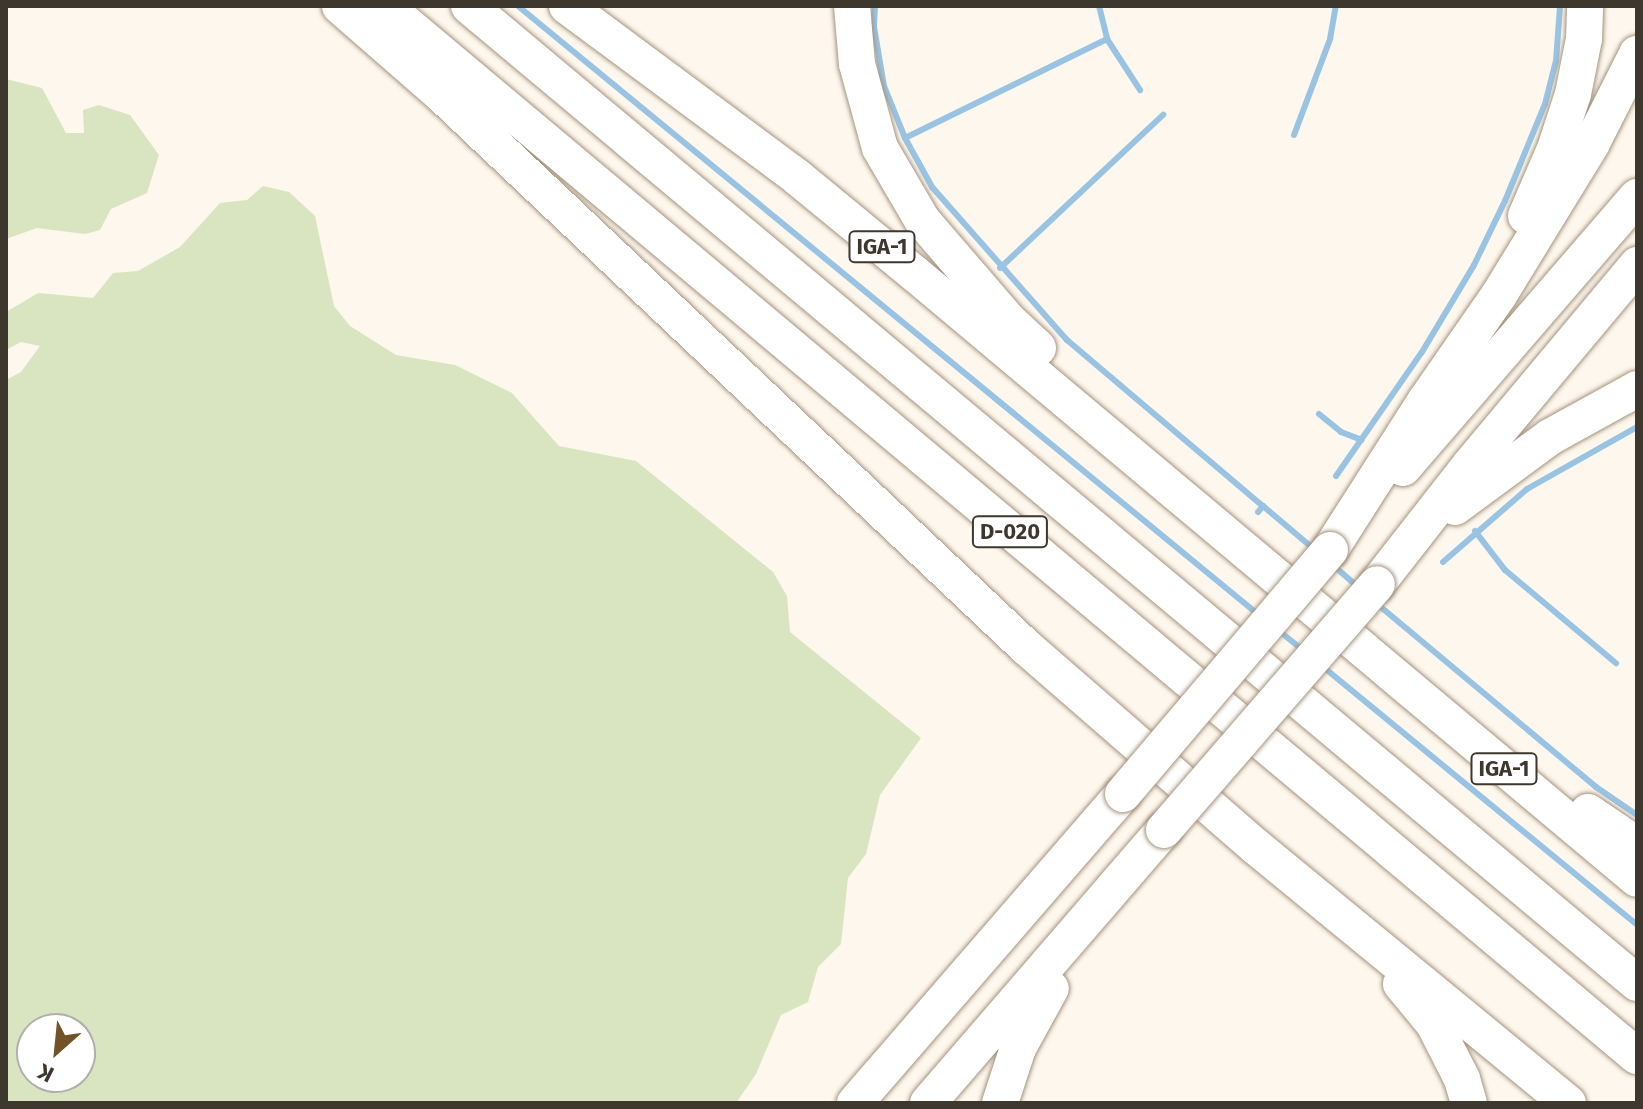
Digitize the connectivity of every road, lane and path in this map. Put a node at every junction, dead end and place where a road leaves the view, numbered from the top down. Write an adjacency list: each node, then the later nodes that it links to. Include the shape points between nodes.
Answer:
1 (340, 6): 17 (highway, via 441,94 1026,647)
2 (385, 6): 21 (highway, D-020)
3 (469, 6): 20 (highway, D-020)
4 (567, 6): 12 (highway, IGA-1, via 797,177)
5 (852, 6): 12 (highway, via 857,64 880,148 922,220 1008,320 1152,456)
6 (1585, 6): 11 (highway, via 1573,94 1555,149 1524,220)
7 (1637, 54): 11 (highway, via 1600,129 1499,295)
8 (1637, 197): 13 (highway)
9 (1637, 265): 14 (highway)
10 (1637, 389): 14 (highway, via 1505,467)
11 (1426, 400): 13 (highway)
12 (1186, 502): 15 (highway, IGA-1)
13 (1330, 550): 22 (highway, bridge)
14 (1377, 584): 19 (highway, bridge)
15 (1371, 659): 16 (highway, IGA-1, via 1421,682 1458,707); 18 (highway, IGA-1)
16 (1637, 845)
17 (1255, 846): 25 (highway, via 1303,899 1416,999 1449,1052); 26 (highway)
18 (1637, 879)
19 (1097, 909): 23 (highway); 24 (highway, via 1028,1028)
20 (1637, 983)
21 (1637, 1056)
22 (855, 1103)
23 (928, 1103)
24 (1000, 1103)
25 (1469, 1103)
26 (1568, 1103)

